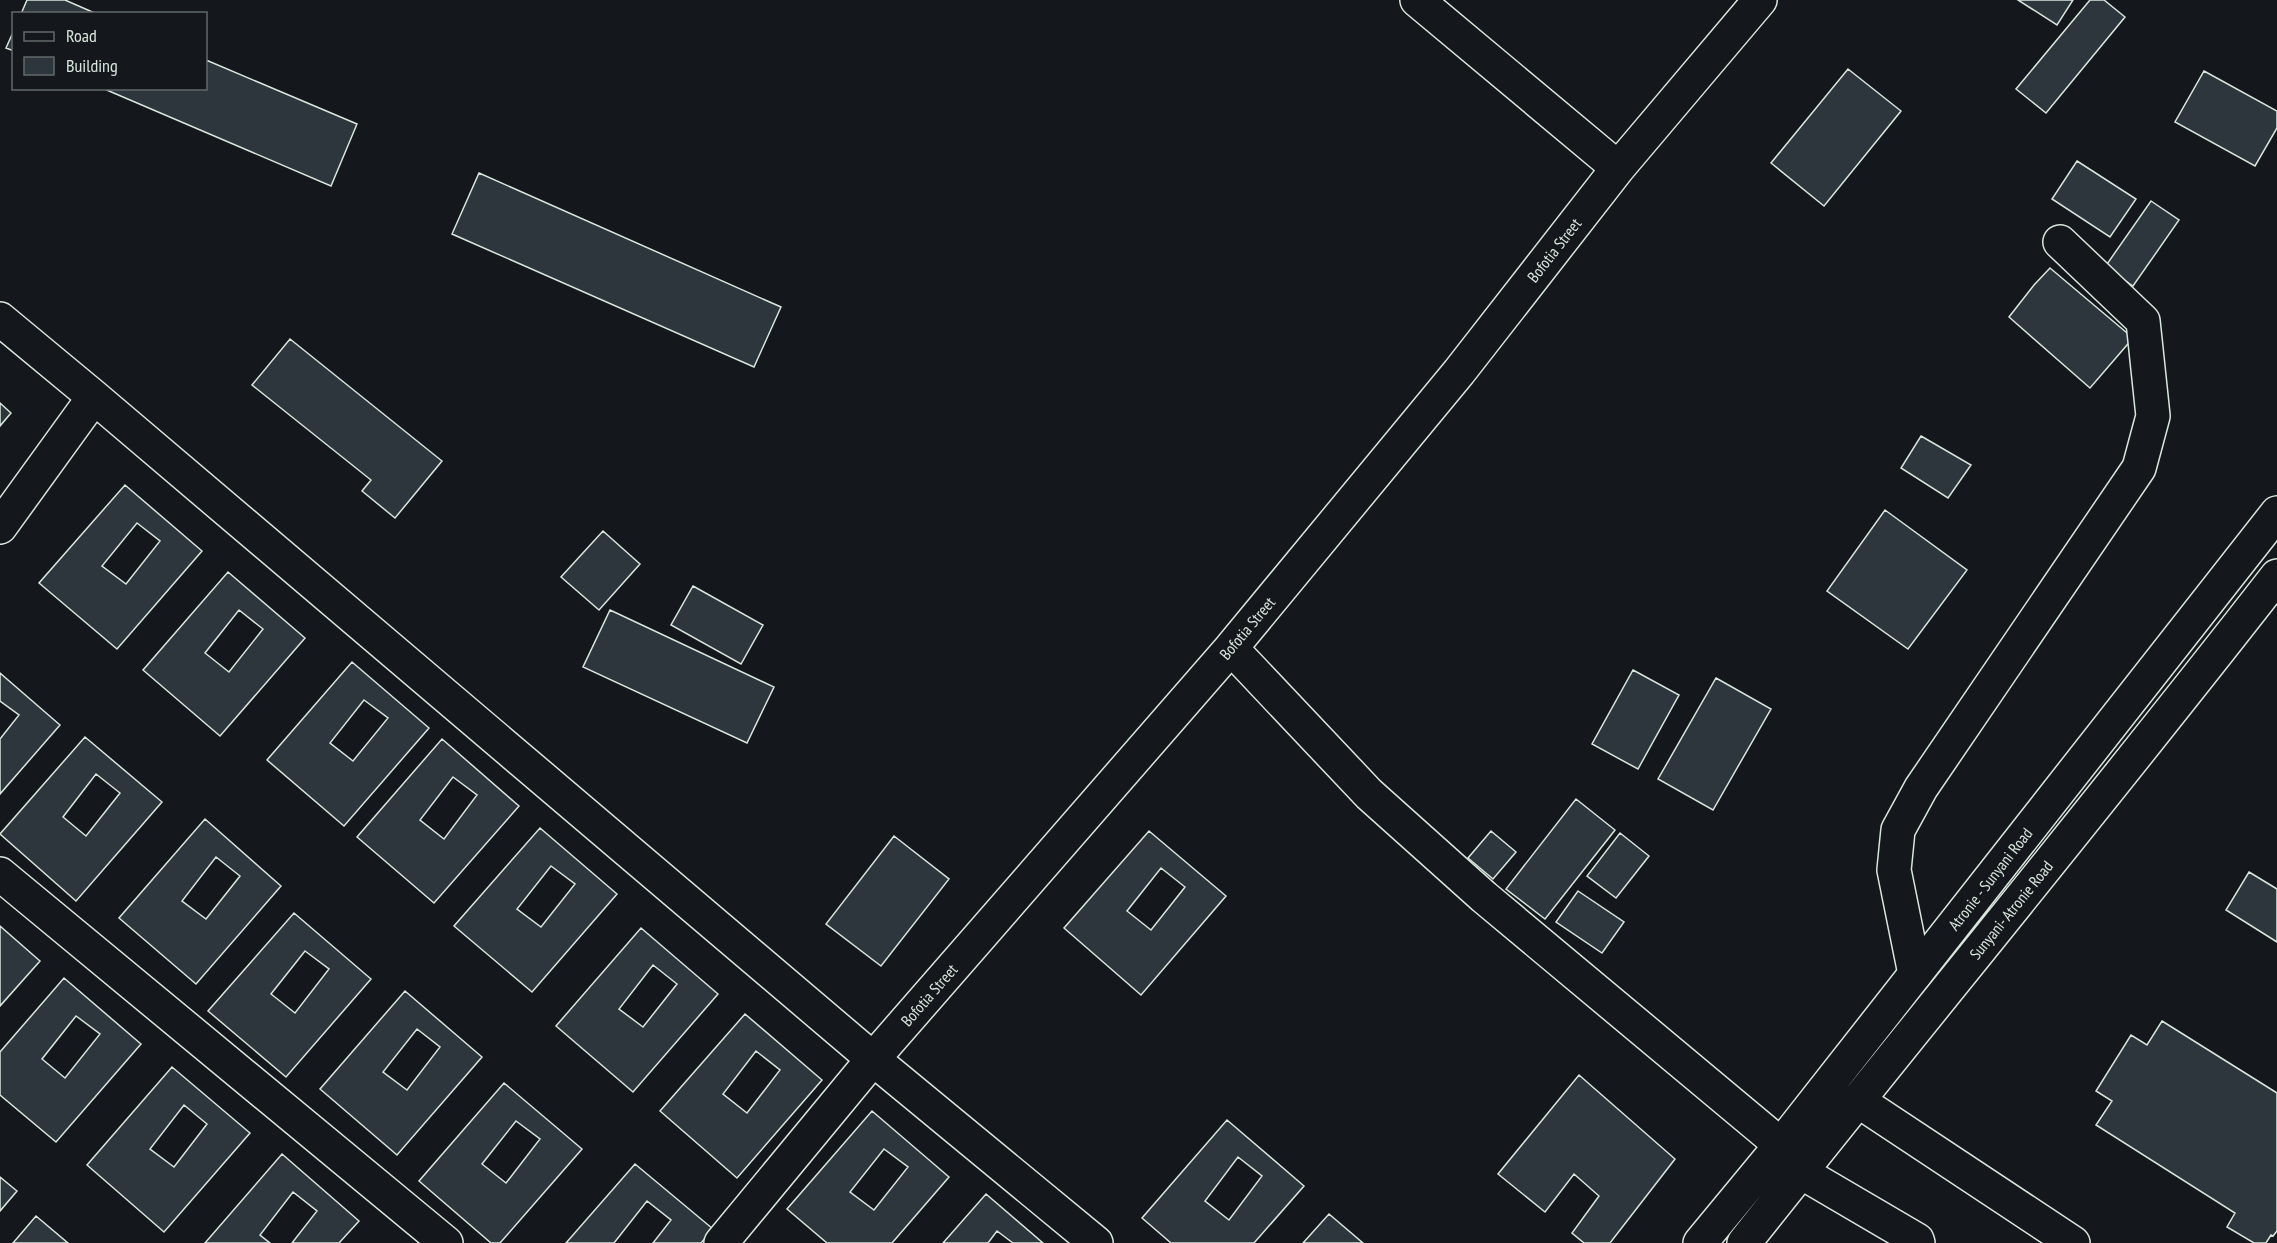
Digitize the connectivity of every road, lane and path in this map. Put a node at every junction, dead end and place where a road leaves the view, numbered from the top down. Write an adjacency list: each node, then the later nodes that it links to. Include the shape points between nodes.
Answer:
1 (1417, 0): 3 (main road)
2 (1760, 0): 3 (main road, Bofotia Street)
3 (1618, 168): 10 (main road, Bofotia Street, via 1459,372)
4 (2060, 242): 12 (main road, via 2143,321 2153,416 2139,468 1922,788 1898,830 1894,870)
5 (0, 319): 6 (main road)
6 (94, 397): 8 (main road); 13 (main road)
7 (2277, 513): 12 (main road, Atronie - Sunyani Road)
8 (0, 527)
9 (2277, 576): 14 (main road, Sunyani- Atronie Road, via 2155,734)
10 (1231, 648): 13 (main road, Bofotia Street); 15 (main road, via 1369,795 1484,897)
11 (0, 874): 17 (main road)
12 (1915, 974): 15 (main road, Atronie - Sunyani Road)
13 (873, 1059): 18 (main road, Bofotia Street); 19 (main road)
14 (1857, 1100): 16 (main road, Sunyani- Atronie Road); 23 (main road)
15 (1781, 1145): 20 (main road, Atronie - Sunyani Road)
16 (1801, 1172): 21 (main road, Sunyani- Atronie Road); 22 (main road)
17 (446, 1243)
18 (721, 1243)
19 (1096, 1243)
20 (1700, 1243)
21 (1744, 1243)
22 (1918, 1243)
23 (2073, 1243)

